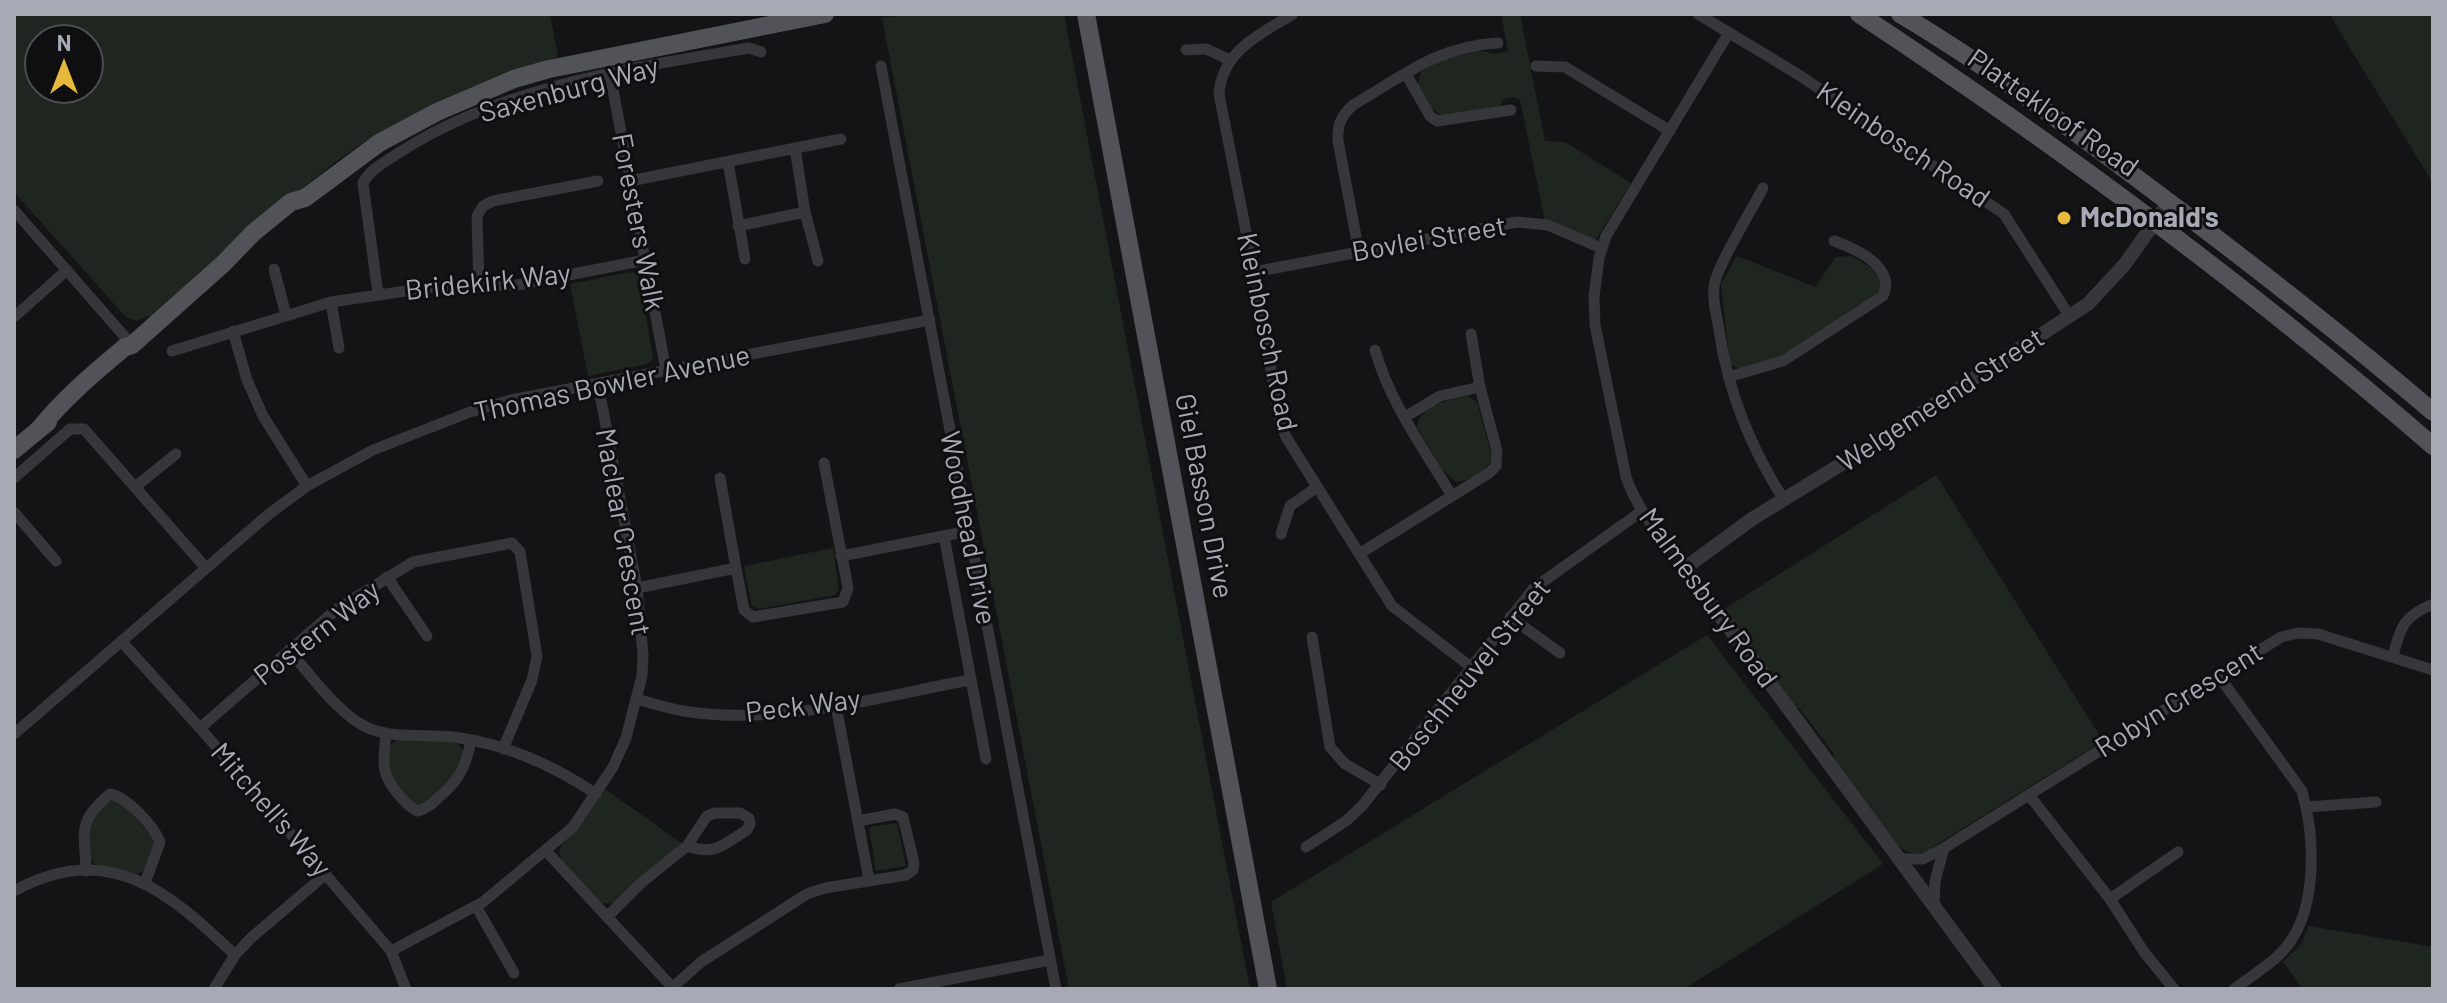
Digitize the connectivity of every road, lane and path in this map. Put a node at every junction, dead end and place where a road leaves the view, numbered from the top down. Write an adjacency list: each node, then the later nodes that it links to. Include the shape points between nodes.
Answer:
1 (825, 14): 47 (main road, via 592,59 469,97 406,128 305,198 291,202)
2 (1086, 14): 132 (main road, Giel Basson Drive)
3 (1293, 14): 11 (street)
4 (1698, 14): 7 (street, Kleinbosch Road)
5 (1859, 14): 27 (main road, Plattekloof Road)
6 (1900, 14): 24 (main road, Plattekloof Road, via 1950,43)
7 (1728, 34): 17 (street, Malmesbury Road); 43 (street, Kleinbosch Road, via 1811,83 2004,214)
8 (1498, 43): 15 (street, via 1449,51)
9 (1186, 50): 11 (street, via 1206,49)
10 (761, 52): 14 (street, Saxenburg Way, via 749,48)
11 (1230, 60): 37 (street, Kleinbosch Road, via 1220,83 1220,108)
12 (881, 66): 44 (street, Woodhead Drive)
13 (1536, 66): 17 (street, via 1565,67)
14 (610, 74): 22 (street, Foresters Walk); 39 (street, Saxenburg Way, via 475,113 410,146 368,175 363,189)
15 (1406, 74): 16 (street, via 1437,121); 31 (street, via 1353,105 1338,127)
16 (1511, 110)
17 (1670, 131): 30 (street, Malmesbury Road)
18 (841, 139): 19 (street)
19 (795, 148): 20 (street); 26 (street)
20 (728, 162): 22 (street); 28 (street)
21 (598, 181): 38 (street, via 483,206 477,216)
22 (630, 181): 33 (street, Foresters Walk)
23 (1763, 188): 52 (street, via 1714,287)
24 (2169, 202): 27 (street, Welgemeend Street); 55 (main road, Plattekloof Road, via 2270,277)
25 (14, 210): 36 (street)
26 (805, 212): 28 (street); 34 (street)
27 (2155, 221): 43 (street, Welgemeend Street, via 2104,289); 57 (main road, Plattekloof Road)
28 (738, 226): 32 (street)
29 (1834, 241): 52 (street, via 1884,272 1883,296 1783,361)
30 (1601, 248): 31 (street, Bovlei Street, via 1527,222); 68 (street, Malmesbury Road, via 1595,325 1626,477)
31 (1359, 252): 37 (street, Bovlei Street)
32 (745, 259)
33 (645, 260): 38 (street, Bridekirk Way, via 517,285); 51 (street, Foresters Walk)
34 (818, 261)
35 (274, 269): 41 (street)
36 (67, 270): 42 (street); 47 (street)
37 (1254, 272): 65 (street, Kleinbosch Road, via 1280,422)
38 (479, 287): 39 (street, Bridekirk Way)
39 (378, 294): 40 (street, Bridekirk Way)
40 (331, 302): 41 (street, Bridekirk Way); 48 (street)
41 (286, 315): 45 (street, Bridekirk Way)
42 (14, 317)
43 (2070, 317): 67 (street, Welgemeend Street)
44 (930, 320): 51 (street, Thomas Bowler Avenue); 70 (street, Woodhead Drive)
45 (233, 331): 50 (street, Bridekirk Way); 63 (street, via 263,416)
46 (1471, 334): 54 (street)
47 (132, 345): 58 (main road, via 92,390)
48 (339, 348)
49 (1375, 350): 56 (street)
50 (172, 351)
51 (666, 370): 53 (street, Thomas Bowler Avenue)
52 (1728, 377): 67 (street, via 1752,445)
53 (598, 384): 63 (street, Thomas Bowler Avenue, via 511,400 432,425); 80 (street, Maclear Crescent)
54 (1480, 387): 56 (street, via 1440,396); 66 (street, via 1496,466)
55 (2433, 412)
56 (1405, 417): 66 (street)
57 (2433, 446)
58 (14, 450)
59 (176, 454): 64 (street)
60 (824, 463): 74 (street)
61 (14, 478): 64 (street, via 77,427 87,431)
62 (720, 478): 77 (street)
63 (307, 486): 76 (street, Thomas Bowler Avenue)
64 (135, 487): 76 (street)
65 (1317, 487): 71 (street, via 1290,506); 73 (street, Kleinbosch Road)
66 (1452, 496): 73 (street)
67 (1784, 500): 78 (street, Welgemeend Street)
68 (1642, 511): 78 (street, Malmesbury Road); 82 (street, Boschheuvel Street, via 1540,582)
69 (14, 512): 75 (street)
70 (969, 531): 72 (street); 124 (street, Woodhead Drive)
71 (1281, 534)
72 (944, 536): 74 (street); 92 (street)
73 (1359, 554): 89 (street, Kleinbosch Road, via 1392,606)
74 (841, 556): 77 (street, via 848,588 843,602 759,618 744,610)
75 (56, 561)
76 (205, 567): 85 (street, Thomas Bowler Avenue)
77 (736, 568): 80 (street)
78 (1685, 568): 112 (street, Malmesbury Road)
79 (387, 577): 83 (street); 86 (street, Postern Way, via 337,609); 99 (street, Postern Way, via 424,558 506,542 517,546 537,656)
80 (637, 588): 93 (street, Maclear Crescent, via 644,663)
81 (2433, 604): 88 (street, via 2400,628)
82 (1510, 617): 87 (street); 89 (street, Boschheuvel Street)
83 (427, 636)
84 (1312, 637): 101 (street, via 1330,747 1344,763)
85 (121, 641): 95 (street, Mitchell's Way); 97 (street, Thomas Bowler Avenue)
86 (289, 650): 95 (street, Postern Way); 96 (street, via 355,720)
87 (1560, 653)
88 (2393, 656): 90 (street, Robyn Crescent); 91 (street, Robyn Crescent, via 2298,633 2272,641)
89 (1471, 667): 101 (street, Boschheuvel Street)
90 (2433, 670)
91 (2218, 675): 103 (street, Robyn Crescent); 105 (street, via 2302,791)
92 (969, 680): 94 (street, Peck Way); 100 (street)
93 (637, 699): 94 (street, Peck Way, via 721,714); 102 (street, Maclear Crescent, via 621,750)
94 (836, 706): 106 (street)
95 (200, 728): 114 (street, Mitchell's Way)
96 (386, 733): 98 (street); 98 (street, via 383,770 417,811 455,785)
97 (14, 734)
98 (471, 741): 99 (street)
99 (503, 749): 102 (street, via 559,770)
100 (986, 759)
101 (1381, 785): 108 (street, Boschheuvel Street, via 1346,821)
102 (596, 794): 110 (street, Maclear Crescent, via 573,827)
103 (2029, 795): 109 (street, Robyn Crescent); 118 (street)
104 (2376, 802): 105 (street)
105 (2306, 807): 135 (street, via 2311,884 2302,915 2282,953)
106 (858, 821): 115 (street); 115 (street, via 899,815 906,821 914,863 906,875)
107 (687, 846): 107 (street, via 710,814 740,813 749,818 747,830 713,850); 121 (street)
108 (1306, 847)
109 (1944, 848): 112 (street, Robyn Crescent, via 1923,859); 119 (street)
110 (546, 851): 120 (street, Maclear Crescent); 121 (street)
111 (2178, 852): 118 (street)
112 (1900, 859): 119 (street, Malmesbury Road)
113 (86, 871): 116 (street); 116 (street, via 87,816 110,794 119,796 160,842); 117 (street, via 43,878)
114 (326, 874): 122 (street, Mitchell's Way); 123 (street)
115 (869, 880): 127 (street, via 792,902 701,962)
116 (145, 883): 123 (street, via 184,908)
117 (14, 891)
118 (2110, 899): 134 (street)
119 (1934, 905): 133 (street, Malmesbury Road)
120 (476, 906): 122 (street, Maclear Crescent); 125 (street)
121 (607, 917): 127 (street)
122 (391, 951): 129 (street, Mitchell's Way)
123 (235, 955): 128 (street)
124 (1050, 960): 126 (street); 131 (street, Woodhead Drive)
125 (514, 973)
126 (937, 985): 130 (street)
127 (674, 988)
128 (214, 989)
129 (406, 989)
130 (899, 989)
131 (1056, 989)
132 (1268, 989)
133 (1995, 989)
134 (2174, 989)
135 (2234, 989)

